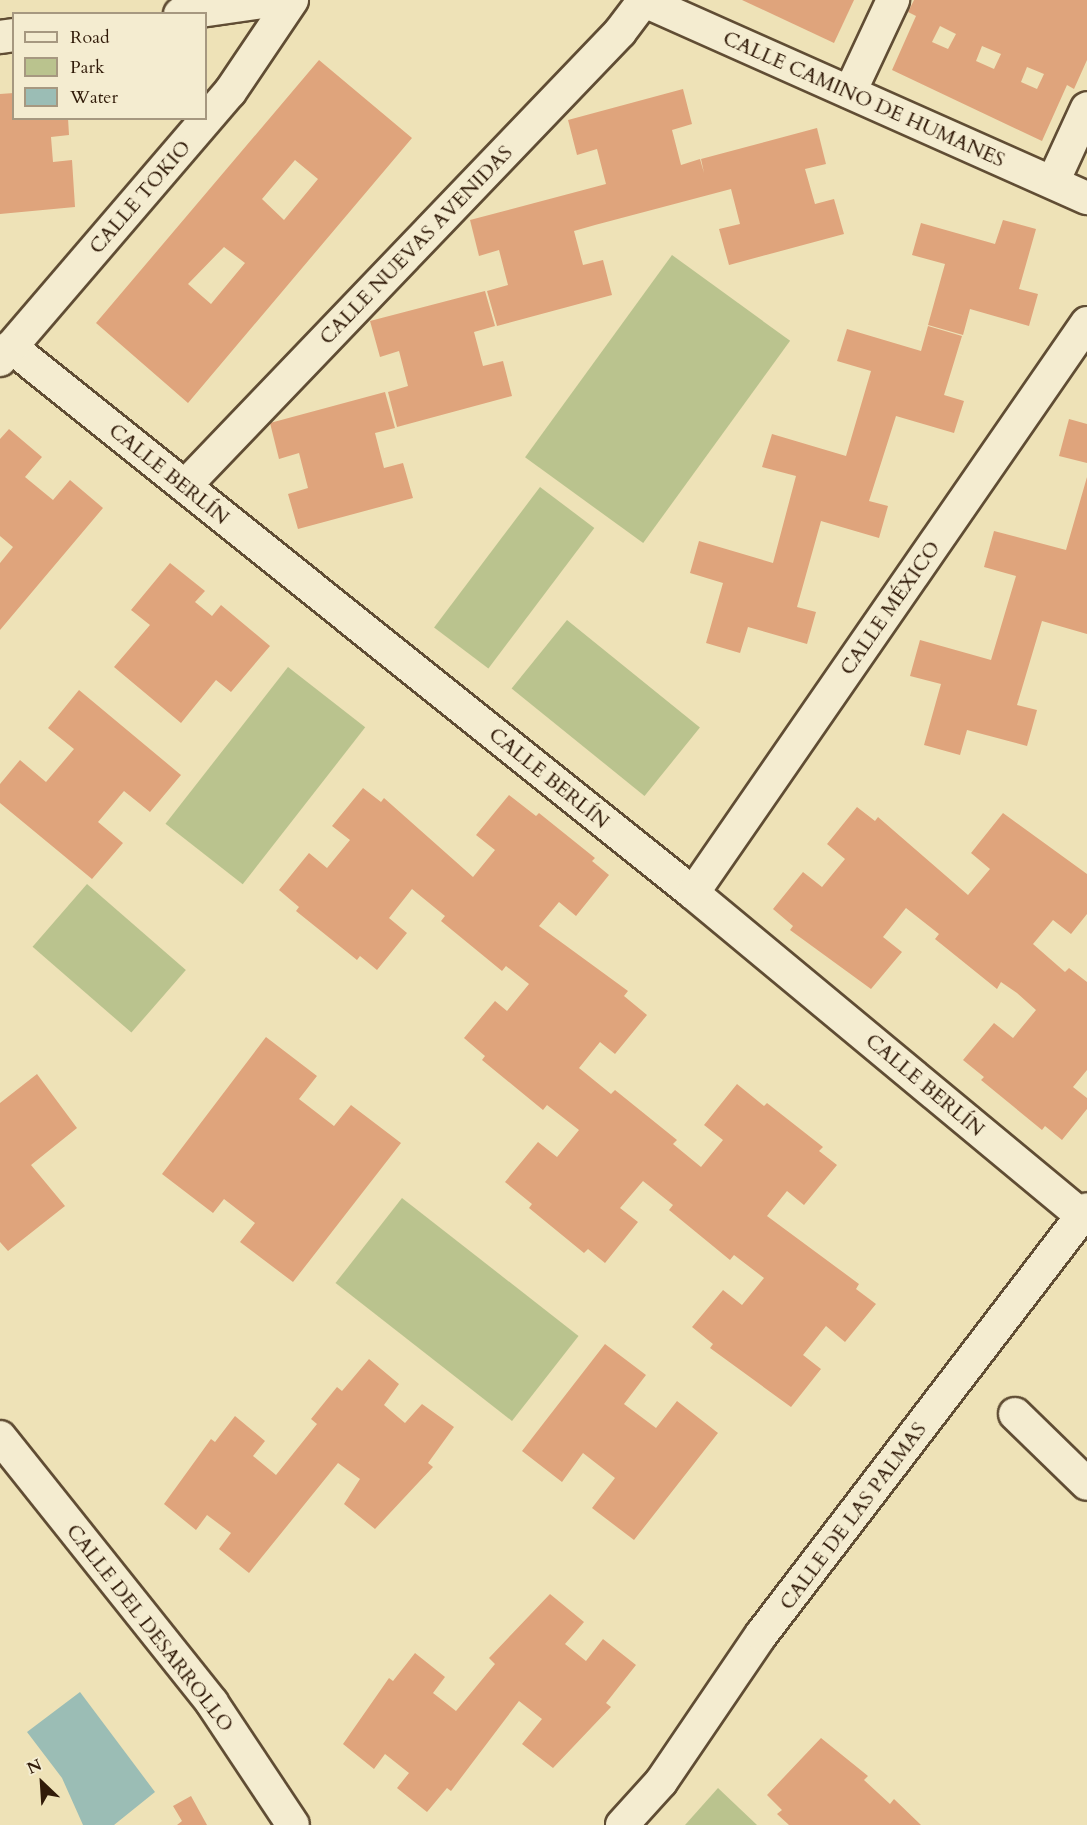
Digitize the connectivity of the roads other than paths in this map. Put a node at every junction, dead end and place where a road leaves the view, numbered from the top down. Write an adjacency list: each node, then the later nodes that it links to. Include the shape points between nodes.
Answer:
1 (277, 0): 5 (street)
2 (292, 0): 8 (street, CALLE TOKIO, via 230,92)
3 (643, 0): 6 (street, CALLE CAMINO DE HUMANES); 14 (street, CALLE NUEVAS AVENIDAS, via 620,32)
4 (892, 0): 6 (street)
5 (194, 12)
6 (850, 92): 10 (street, CALLE CAMINO DE HUMANES)
7 (1087, 108): 10 (street)
8 (207, 119)
9 (206, 120): 13 (street, CALLE TOKIO)
10 (1053, 182): 11 (street, CALLE CAMINO DE HUMANES)
11 (1087, 198)
12 (1087, 323): 15 (street, CALLE MÉXICO)
13 (6, 353): 14 (street, CALLE BERLÍN)
14 (185, 486): 15 (street, CALLE BERLÍN)
15 (693, 893): 16 (street, CALLE BERLÍN)
16 (1084, 1212): 21 (street, CALLE DE LAS PALMAS, via 761,1635 661,1782)
17 (1015, 1414): 19 (street)
18 (0, 1437): 20 (street, CALLE DEL DESARROLLO, via 212,1703)
19 (1087, 1484)
20 (293, 1825)
21 (622, 1825)

